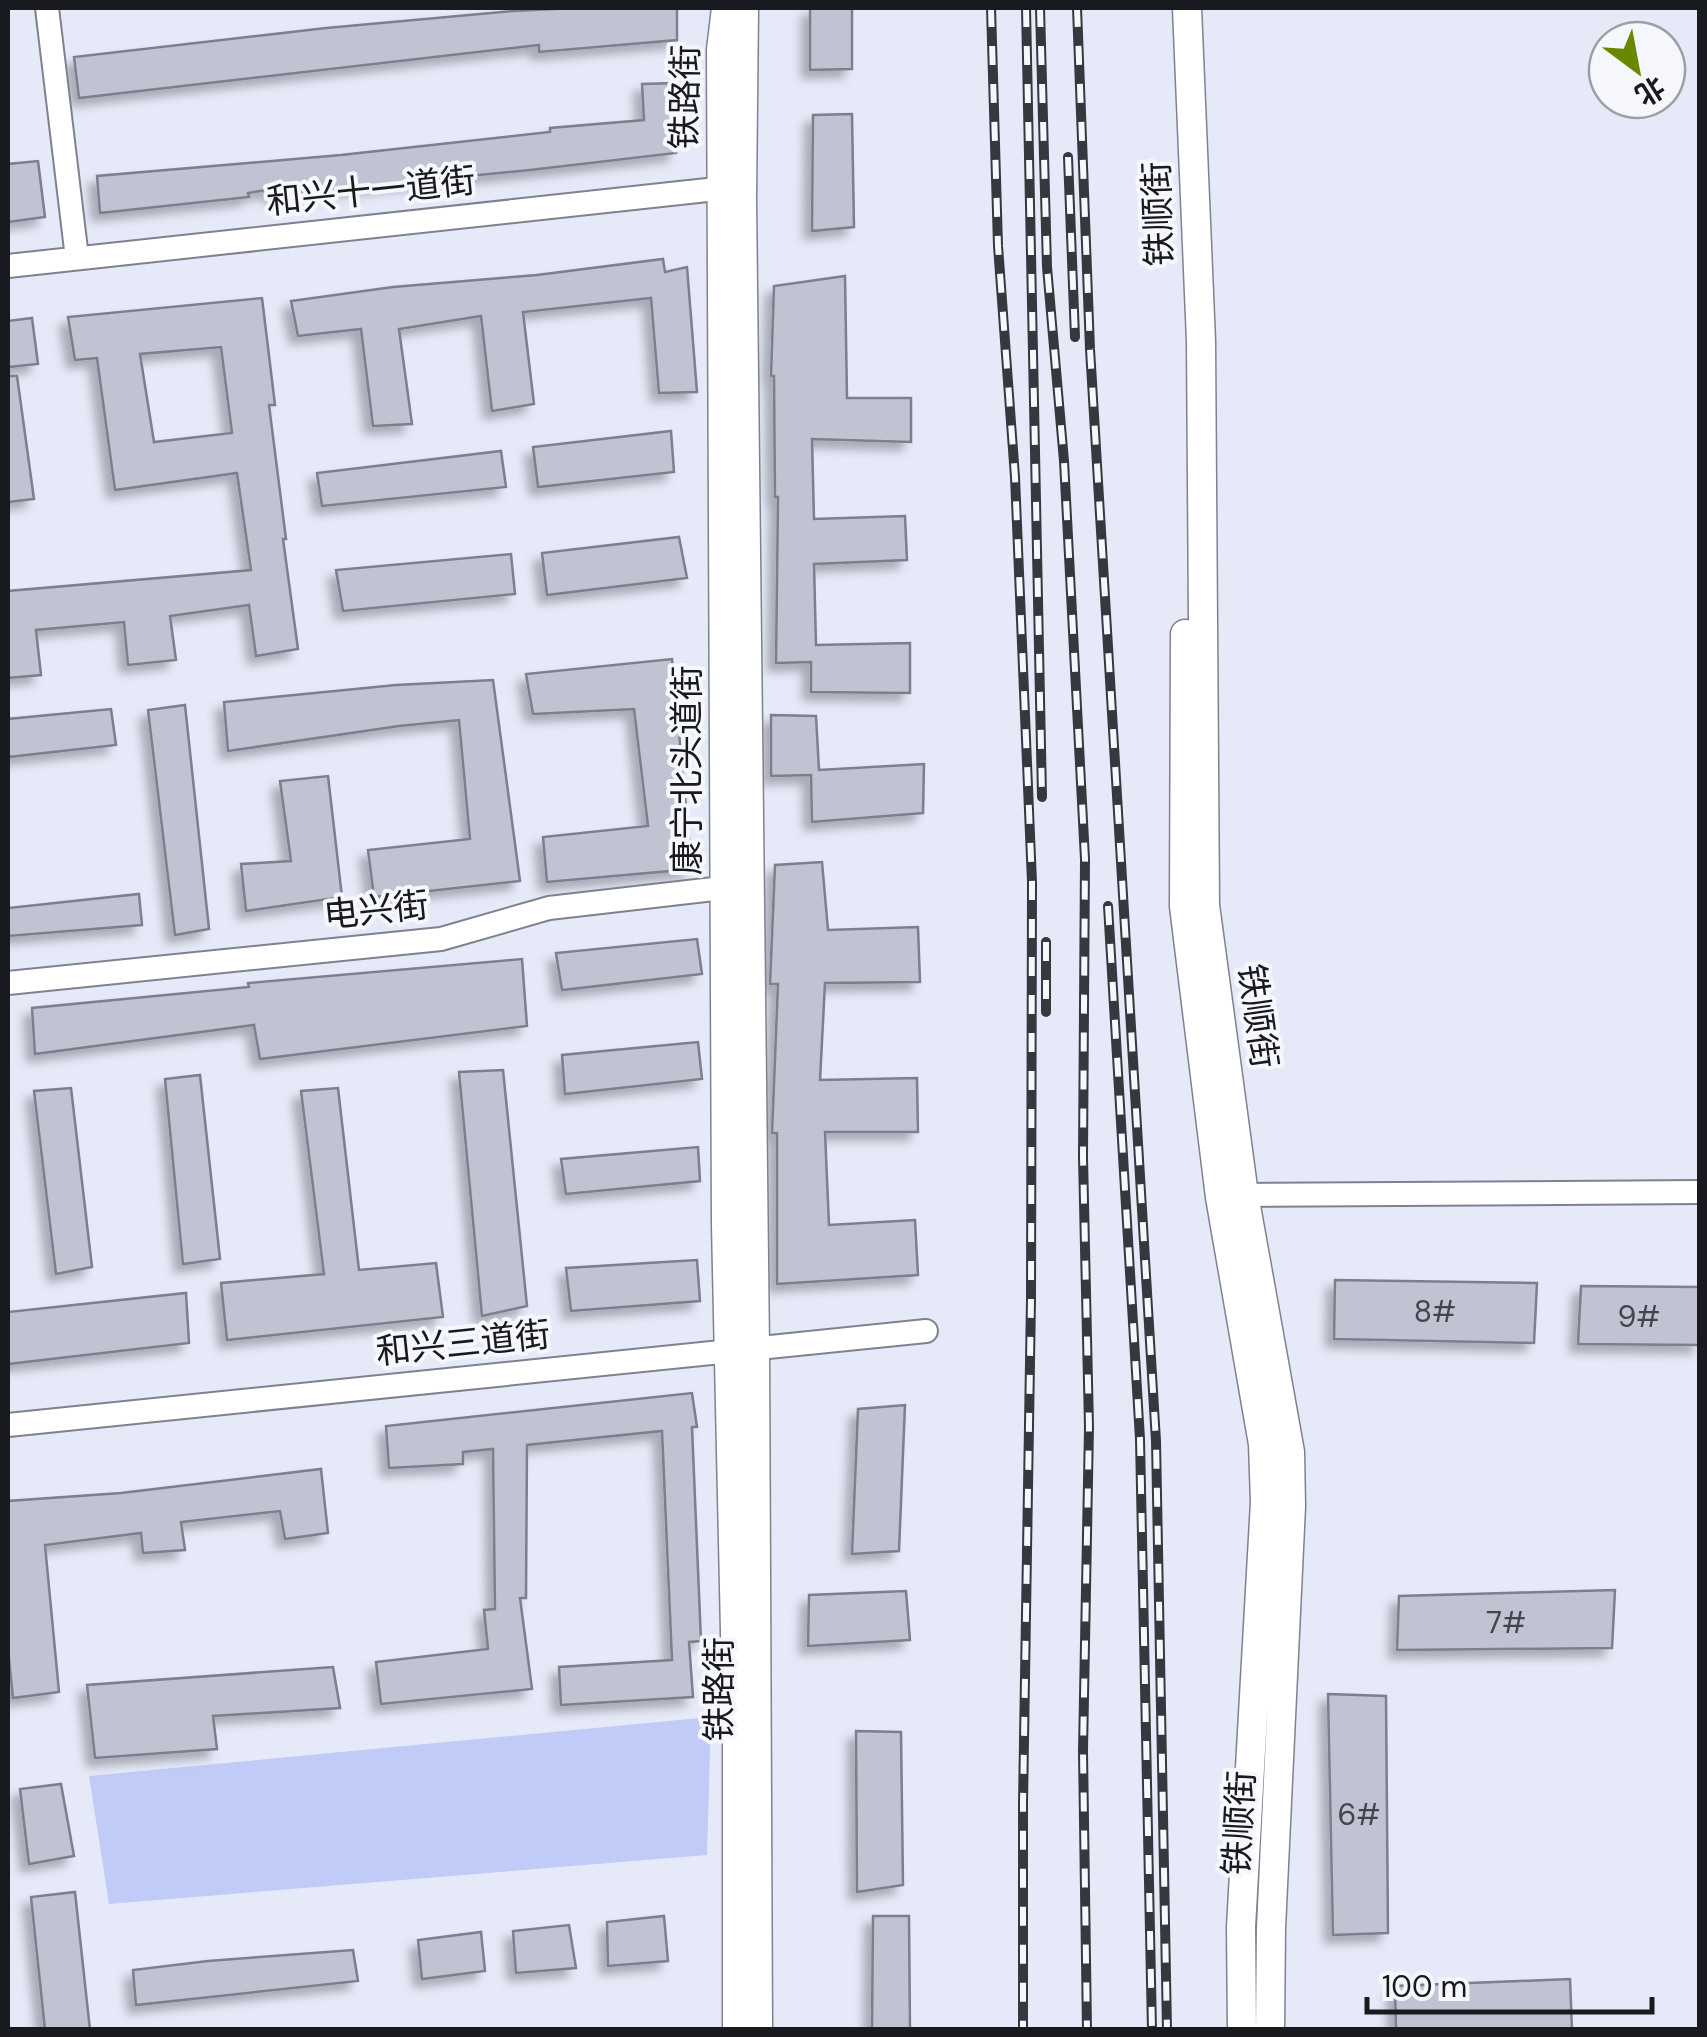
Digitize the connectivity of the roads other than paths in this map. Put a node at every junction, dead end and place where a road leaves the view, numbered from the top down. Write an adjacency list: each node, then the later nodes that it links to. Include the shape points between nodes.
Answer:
1 (47, 8): 7 (street)
2 (726, 8): 6 (main road, 铁路街, via 721,50)
3 (744, 8): 6 (main road, 铁路街)
4 (1170, 8): 16 (main road, 铁顺街, via 1186,346 1184,906 1265,1483)
5 (1188, 8): 12 (main road, 铁顺街, via 1201,341 1205,905)
6 (732, 187): 7 (street, 和兴十一道街); 9 (main road, 康宁北头道街)
7 (77, 258): 8 (street, 和兴十一道街)
8 (8, 266)
9 (737, 887): 10 (street, 电兴街, via 549,908 441,939); 14 (main road, 康宁北头道街)
10 (8, 983)
11 (1700, 1192): 12 (street)
12 (1244, 1196): 17 (main road, 铁顺街, via 1290,1452)
13 (926, 1332): 14 (street, 和兴三道街)
14 (743, 1350): 15 (street, 和兴三道街); 18 (main road, 铁路街); 19 (main road, 铁路街)
15 (8, 1424)
16 (1241, 1927): 20 (main road, via 1226,1980); 21 (main road, 铁顺街)
17 (1271, 1928): 22 (main road, 铁顺街); 23 (main road, via 1282,1974)
18 (737, 2030)
19 (758, 2030)
20 (1226, 2030)
21 (1242, 2030)
22 (1270, 2030)
23 (1282, 2030)

